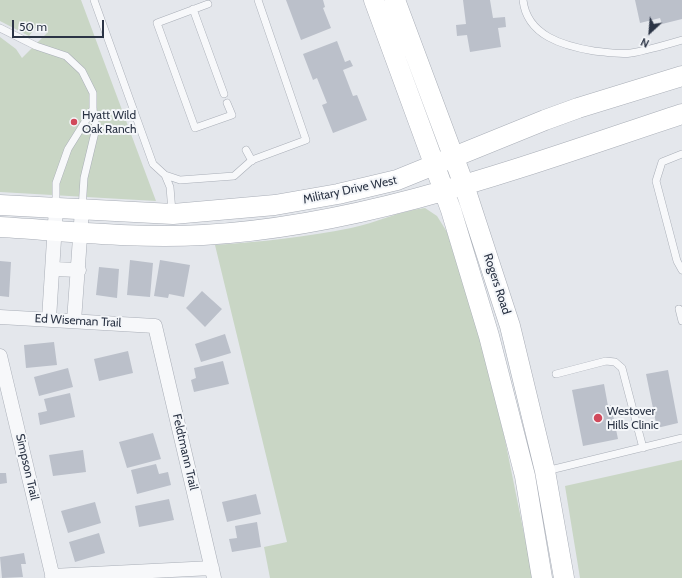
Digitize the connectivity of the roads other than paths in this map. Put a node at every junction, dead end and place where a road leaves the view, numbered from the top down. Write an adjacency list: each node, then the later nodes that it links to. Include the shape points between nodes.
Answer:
1 (94, 0): 20 (lane, via 153,164)
2 (258, 0): 18 (lane, via 306,140)
3 (374, 0): 19 (main road, Rogers Road)
4 (395, 0): 17 (main road, Rogers Road)
5 (523, 0): 9 (lane, via 524,9 536,28 552,40 569,47 609,53 630,53)
6 (208, 4): 7 (lane)
7 (193, 9): 11 (lane); 12 (lane, via 157,22 195,128 232,115)
8 (0, 28): 13 (lane, via 36,46 66,56 82,71 93,93)
9 (682, 42)
10 (682, 76): 17 (main road, Military Drive West, via 578,108)
11 (224, 94)
12 (227, 103)
13 (93, 109): 24 (lane, via 68,149 56,183); 25 (lane, via 96,128 84,178)
14 (682, 114): 21 (main road, Military Drive West)
15 (246, 150): 18 (lane)
16 (682, 154): 32 (lane, via 662,162 656,181 677,262)
17 (453, 157): 19 (main road, Military Drive West); 21 (main road, Rogers Road)
18 (252, 161): 20 (lane, via 234,176 180,180)
19 (434, 165): 22 (main road, Rogers Road); 26 (main road, Military Drive West, via 386,184 331,195 275,205)
20 (166, 175): 26 (lane, via 171,194)
21 (464, 185): 22 (main road, Military Drive West); 43 (main road, Rogers Road, via 510,326)
22 (443, 190): 29 (main road, Military Drive West, via 385,206 285,226 204,235 129,236); 43 (main road, Rogers Road)
23 (0, 204): 24 (main road, Military Drive West)
24 (56, 208): 25 (main road, Military Drive West); 28 (street)
25 (82, 210): 26 (main road, Military Drive West); 29 (street)
26 (172, 214)
27 (0, 227): 28 (main road, Military Drive West)
28 (55, 230): 29 (main road, Military Drive West); 30 (street)
29 (81, 232): 31 (street)
30 (53, 269): 31 (street); 35 (street)
31 (79, 270): 36 (street)
32 (682, 270)
33 (679, 309): 37 (lane)
34 (0, 317): 35 (street, Ed Wiseman Trail)
35 (49, 319): 36 (street, Ed Wiseman Trail)
36 (74, 321): 38 (street, Ed Wiseman Trail)
37 (682, 321)
38 (155, 326): 44 (street, Feldtmann Trail)
39 (0, 356): 45 (street, Simpson Trail)
40 (556, 374): 42 (lane, via 606,360 615,362 622,368)
41 (682, 438): 42 (lane)
42 (643, 448): 43 (lane)
43 (535, 474): 46 (main road, Rogers Road); 47 (main road, Rogers Road)
44 (213, 573): 45 (street)
45 (53, 577)
46 (542, 578)
47 (564, 578)

